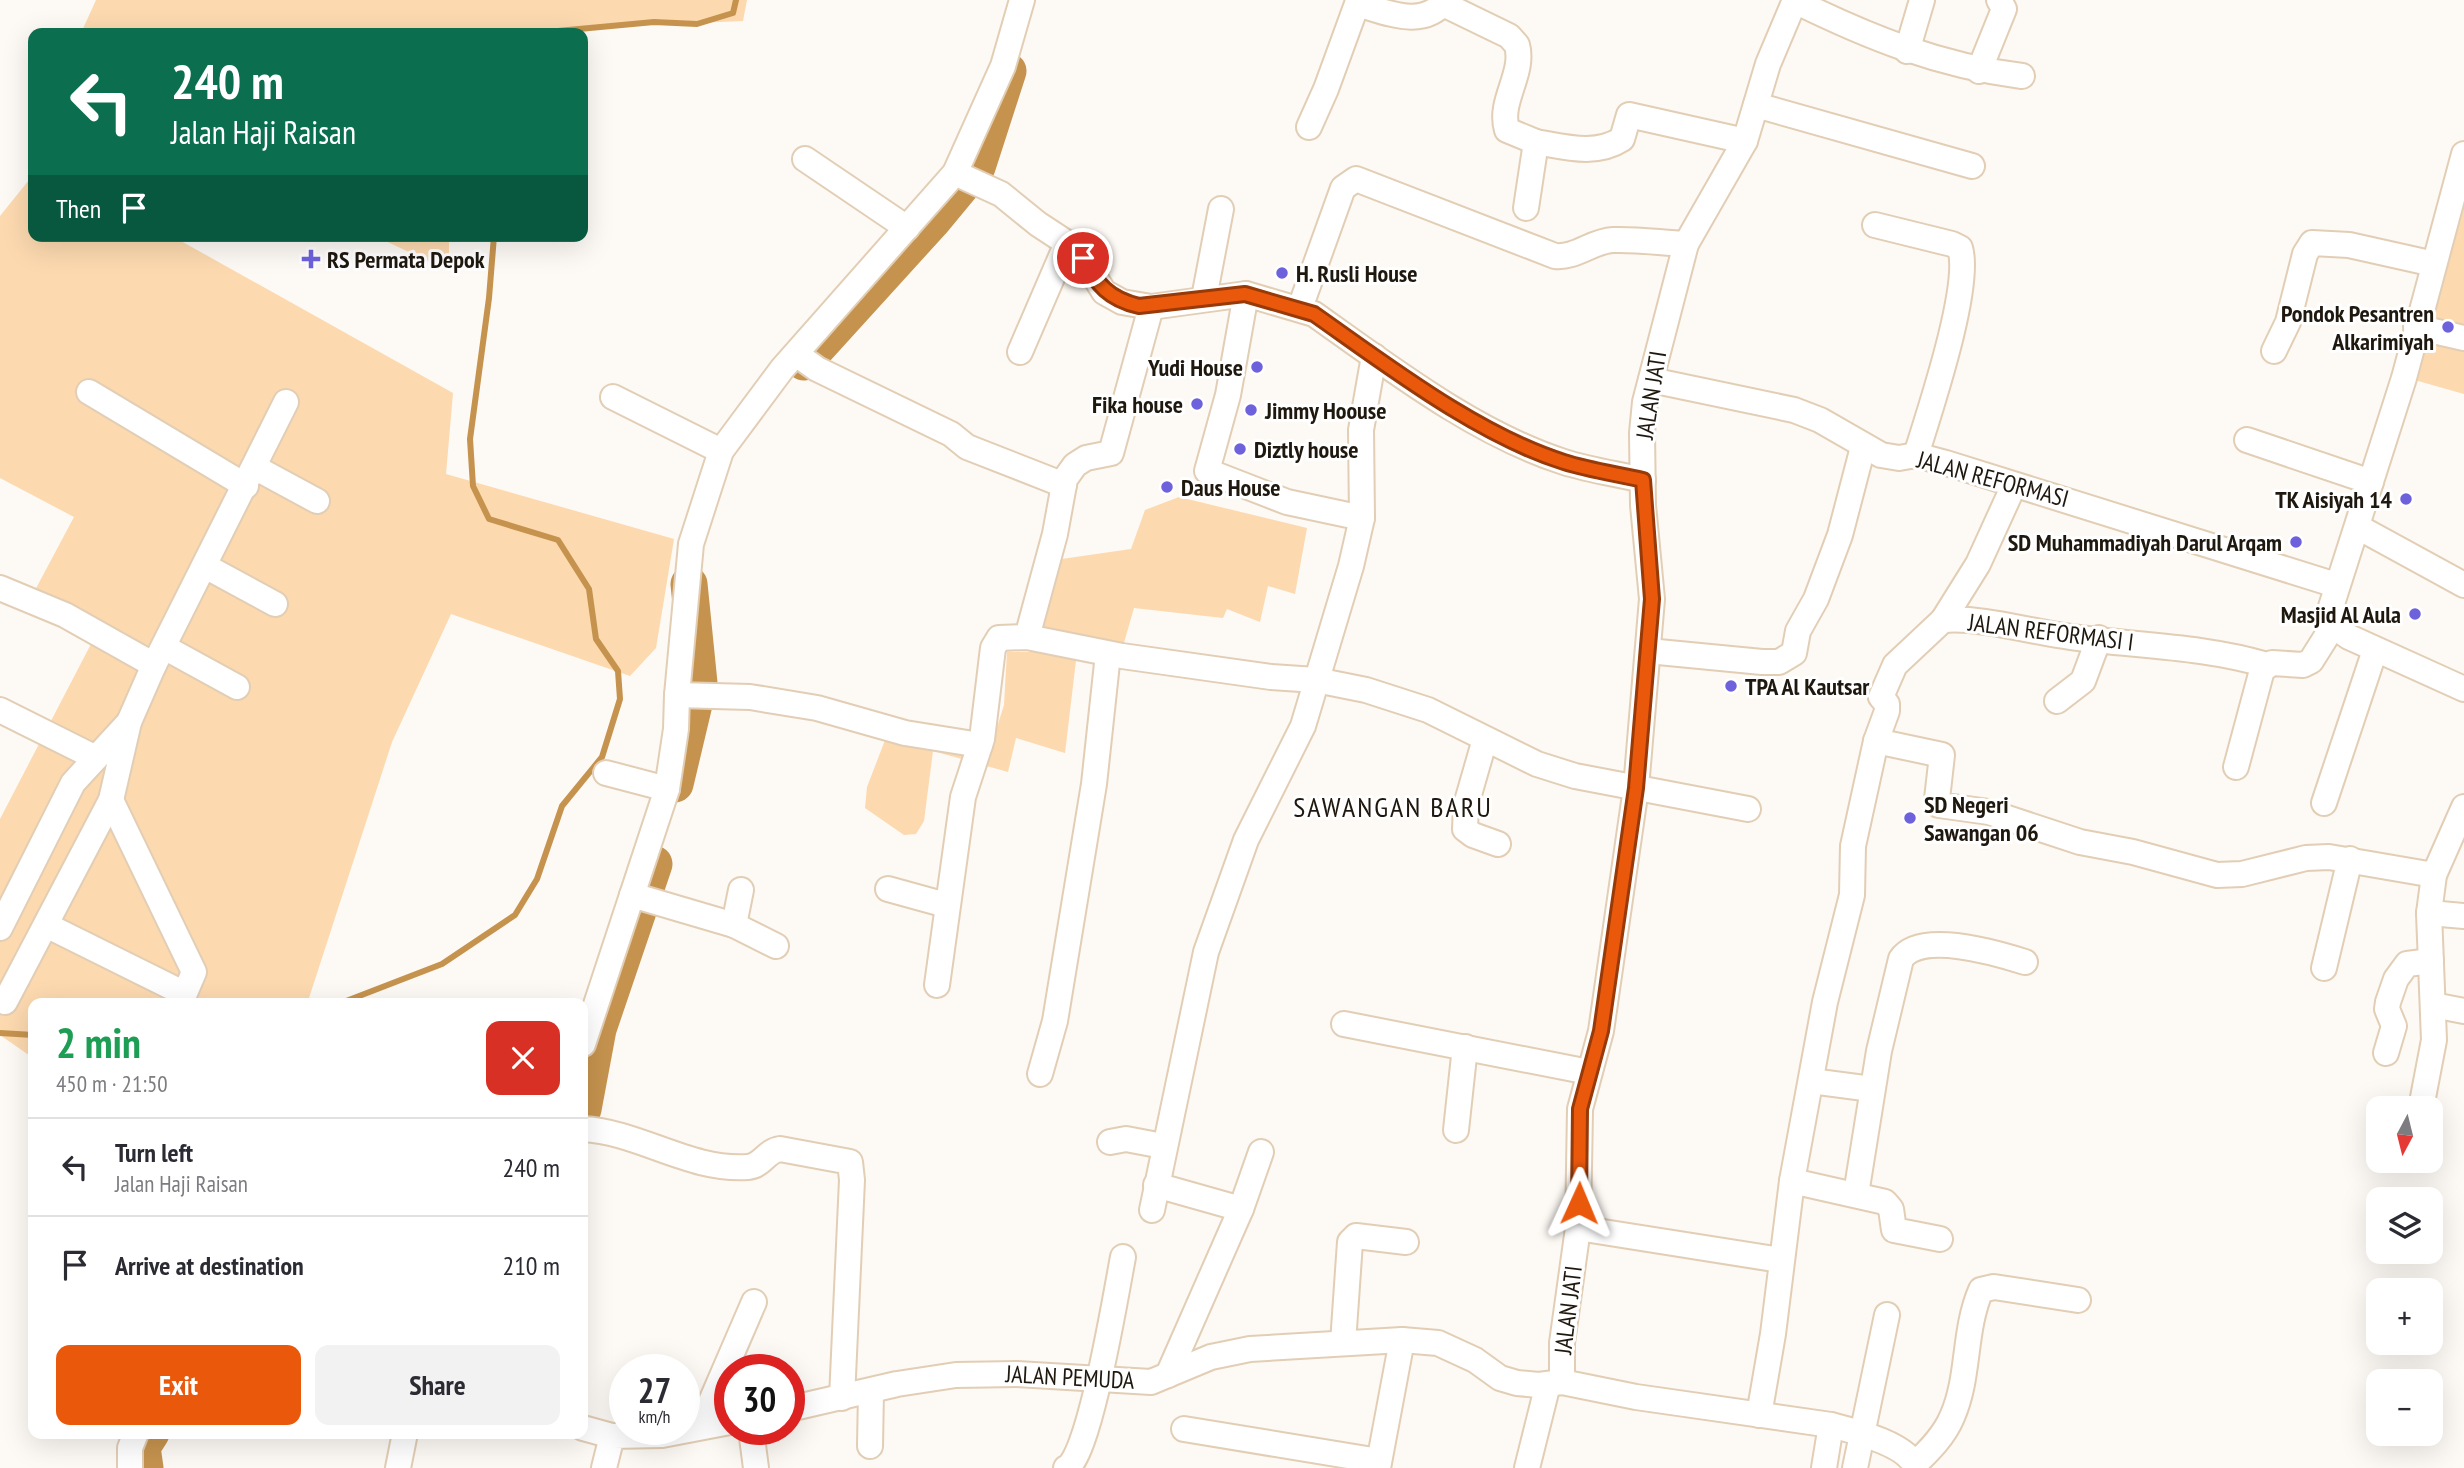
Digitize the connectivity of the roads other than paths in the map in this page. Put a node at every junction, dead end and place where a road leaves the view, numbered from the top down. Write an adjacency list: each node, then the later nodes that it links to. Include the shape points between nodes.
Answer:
1 (1022, 0): 16 (street, via 1003,66)
2 (1795, 0): 6 (street); 9 (street, JALAN JATI)
3 (1922, 0): 6 (street)
4 (1999, 0): 7 (street, via 2004,9)
5 (1444, 2): 10 (street, via 1423,16 1408,18 1357,4); 12 (street, via 1509,36 1517,45 1518,62 1503,117 1507,130)
6 (1907, 51): 7 (street)
7 (1979, 71): 8 (street)
8 (2022, 76)
9 (1756, 105): 11 (street, JALAN JATI); 15 (street)
10 (1308, 127)
11 (1745, 141): 12 (street, via 1629,115 1622,139 1608,148); 22 (street, JALAN JATI)
12 (1536, 142): 17 (street)
13 (2464, 154): 23 (street)
14 (805, 159): 20 (street)
15 (1972, 166)
16 (958, 175): 20 (street); 21 (street, via 1001,194)
17 (1526, 208)
18 (1221, 209): 25 (street)
19 (1875, 225): 41 (street, via 1952,244 1962,254 1954,313)
20 (907, 228): 33 (street)
21 (1067, 243): 26 (street, via 1083,258 1104,292 1122,302); 31 (street)
22 (1686, 244): 27 (street, via 1612,240 1570,256 1555,256 1356,179 1343,188); 34 (street, JALAN JATI)
23 (2434, 264): 28 (street); 30 (street, via 2312,243 2305,254 2288,322)
24 (1245, 294): 25 (street); 27 (street); 48 (street, via 1228,395 1207,471 1287,502)
25 (1204, 298): 26 (street)
26 (1151, 307): 45 (street, via 1111,453 1075,465)
27 (1300, 308): 32 (street)
28 (2416, 327): 29 (street); 44 (street)
29 (2464, 338)
30 (2274, 351)
31 (1020, 352)
32 (1374, 356): 43 (street, via 1504,435 1563,462); 48 (street, via 1361,430)
33 (803, 359): 40 (street); 45 (street, via 951,434 967,447)
34 (1651, 380): 39 (street, JALAN REFORMASI, via 1794,410 1819,419); 43 (street, JALAN JATI, via 1642,433)
35 (89, 392): 42 (street)
36 (613, 397): 40 (street)
37 (286, 402): 42 (street)
38 (2247, 440): 44 (street)
39 (1863, 447): 41 (street, JALAN REFORMASI, via 1889,457); 60 (street, via 1840,535 1816,599 1798,631 1794,653 1779,662 1762,662)
40 (720, 451): 67 (street, via 691,544)
41 (1916, 455): 46 (street, JALAN REFORMASI)
42 (251, 477): 47 (street); 50 (street)
43 (1643, 480): 60 (street, JALAN JATI, via 1652,599)
44 (2371, 482): 49 (street)
45 (1064, 485): 57 (street)
46 (2014, 485): 52 (street, JALAN REFORMASI); 55 (street, JALAN REFORMASI I, via 1978,564)
47 (317, 500)
48 (1362, 518): 64 (street)
49 (2358, 527): 51 (street); 52 (street)
50 (205, 566): 54 (street); 62 (street)
51 (2464, 584)
52 (2336, 585): 56 (street, via 2331,604)
53 (0, 588): 62 (street)
54 (275, 604)
55 (1943, 620): 58 (street, JALAN REFORMASI I, via 1965,619 2067,637); 72 (street, via 1895,665 1881,697 1887,711)
56 (2333, 626): 59 (street); 63 (street, JALAN REFORMASI I, via 2311,661)
57 (1027, 638): 61 (street); 73 (street, via 999,638 993,648)
58 (2099, 638): 63 (street, JALAN REFORMASI I, via 2206,650); 68 (street, via 2083,681)
59 (2375, 650): 66 (street); 80 (street)
60 (1648, 651): 77 (street, JALAN JATI)
61 (1108, 654): 64 (street); 107 (street, via 1094,785 1055,1020)
62 (159, 656): 65 (street); 70 (street)
63 (2267, 665): 75 (street, via 2257,682)
64 (1316, 680): 71 (street, via 1401,699); 114 (street, via 1303,726 1246,840 1206,952)
65 (237, 687)
66 (2464, 689)
67 (691, 696): 73 (street, via 750,698 817,708 905,733); 78 (street, via 676,729)
68 (2057, 701)
69 (0, 710): 74 (street)
70 (129, 722): 74 (street); 79 (street)
71 (1485, 739): 77 (street, via 1537,764); 83 (street, via 1466,805 1465,829)
72 (1876, 741): 84 (street, via 1942,755 1939,805 1989,812 2080,842 2217,875 2242,874 2306,858); 108 (street, via 1850,860 1852,895)
73 (980, 746): 89 (street, via 963,797)
74 (96, 758): 93 (street, via 73,783)
75 (2236, 767)
76 (606, 773): 78 (street)
77 (1636, 788): 82 (street); 106 (street, JALAN JATI, via 1603,1019)
78 (667, 789): 88 (street)
79 (111, 800): 91 (street); 91 (street, via 194,972 191,982 185,993 179,991)
80 (2324, 803)
81 (2464, 807): 87 (street)
82 (1748, 809)
83 (1498, 845)
84 (2350, 859): 87 (street); 97 (street)
85 (888, 889): 89 (street)
86 (741, 890): 92 (street)
87 (2431, 894): 90 (street); 95 (street)
88 (640, 898): 92 (street); 103 (street)
89 (946, 905): 98 (street)
90 (2464, 916)
91 (46, 925): 99 (street, via 5,1002)
92 (734, 925): 94 (street)
93 (0, 928)
94 (776, 946)
95 (2431, 961): 100 (street); 105 (street, via 2407,964 2396,979 2388,1002 2394,1026)
96 (2025, 962): 109 (street, via 1967,948 1935,945 1906,950)
97 (2324, 968)
98 (937, 985)
99 (0, 1000)
100 (2433, 1005): 101 (street); 110 (street, via 2433,1050)
101 (2464, 1011)
102 (1344, 1024): 104 (street)
103 (588, 1031)
104 (1465, 1047): 106 (street); 112 (street)
105 (2386, 1053)
106 (1589, 1072): 121 (street, JALAN JATI, via 1580,1109)
107 (1040, 1074)
108 (1811, 1080): 109 (street); 116 (street)
109 (1872, 1089): 118 (street)
110 (2423, 1096)
111 (590, 1129): 135 (street, via 691,1162 718,1166 750,1167 780,1149 850,1162)
112 (1456, 1130)
113 (1110, 1142): 114 (street, via 1126,1139)
114 (1163, 1146): 117 (street)
115 (1261, 1152): 119 (street)
116 (1792, 1181): 118 (street); 125 (street)
117 (1156, 1185): 119 (street); 120 (street)
118 (1856, 1194): 122 (street, via 1889,1205 1894,1230)
119 (1241, 1209): 131 (street)
120 (1152, 1210)
121 (1578, 1228): 125 (street); 133 (street, JALAN JATI)
122 (1940, 1240)
123 (1406, 1242): 130 (street, via 1356,1236 1350,1242)
124 (1123, 1257): 132 (street)
125 (1780, 1260): 137 (street)
126 (2078, 1300): 151 (street, via 1994,1287 1980,1290 1952,1418)
127 (754, 1302): 140 (street)
128 (1887, 1315): 143 (street)
129 (1402, 1340): 130 (street, JALAN PEMUDA); 133 (street, JALAN PEMUDA, via 1438,1343 1517,1383); 150 (street)
130 (1343, 1343): 131 (street, JALAN PEMUDA, via 1250,1349 1211,1357)
131 (1168, 1375): 132 (street, JALAN PEMUDA, via 1150,1382)
132 (1099, 1379): 134 (street, JALAN PEMUDA, via 984,1373); 156 (street, via 1075,1460)
133 (1555, 1383): 137 (street, JALAN PEMUDA); 157 (street, JALAN JATI)
134 (871, 1391): 135 (street, JALAN PEMUDA); 149 (street)
135 (842, 1398): 136 (street, JALAN PEMUDA)
136 (805, 1406)
137 (1759, 1415): 139 (street, JALAN PEMUDA)
138 (714, 1425): 140 (street)
139 (1831, 1425): 143 (street, JALAN PEMUDA); 158 (street)
140 (700, 1427)
141 (588, 1429): 144 (street)
142 (1185, 1429): 150 (street)
143 (1863, 1433): 151 (street, JALAN PEMUDA, via 1898,1450); 159 (street)
144 (609, 1435)
145 (134, 1439): 152 (street)
146 (404, 1439): 153 (street)
147 (610, 1445): 154 (street)
148 (753, 1445): 155 (street)
149 (870, 1446)
150 (1378, 1465)
151 (1916, 1466)
152 (130, 1468)
153 (398, 1468)
154 (604, 1468)
155 (756, 1468)
156 (1066, 1468)
157 (1527, 1468)
158 (1824, 1468)
159 (1855, 1468)

